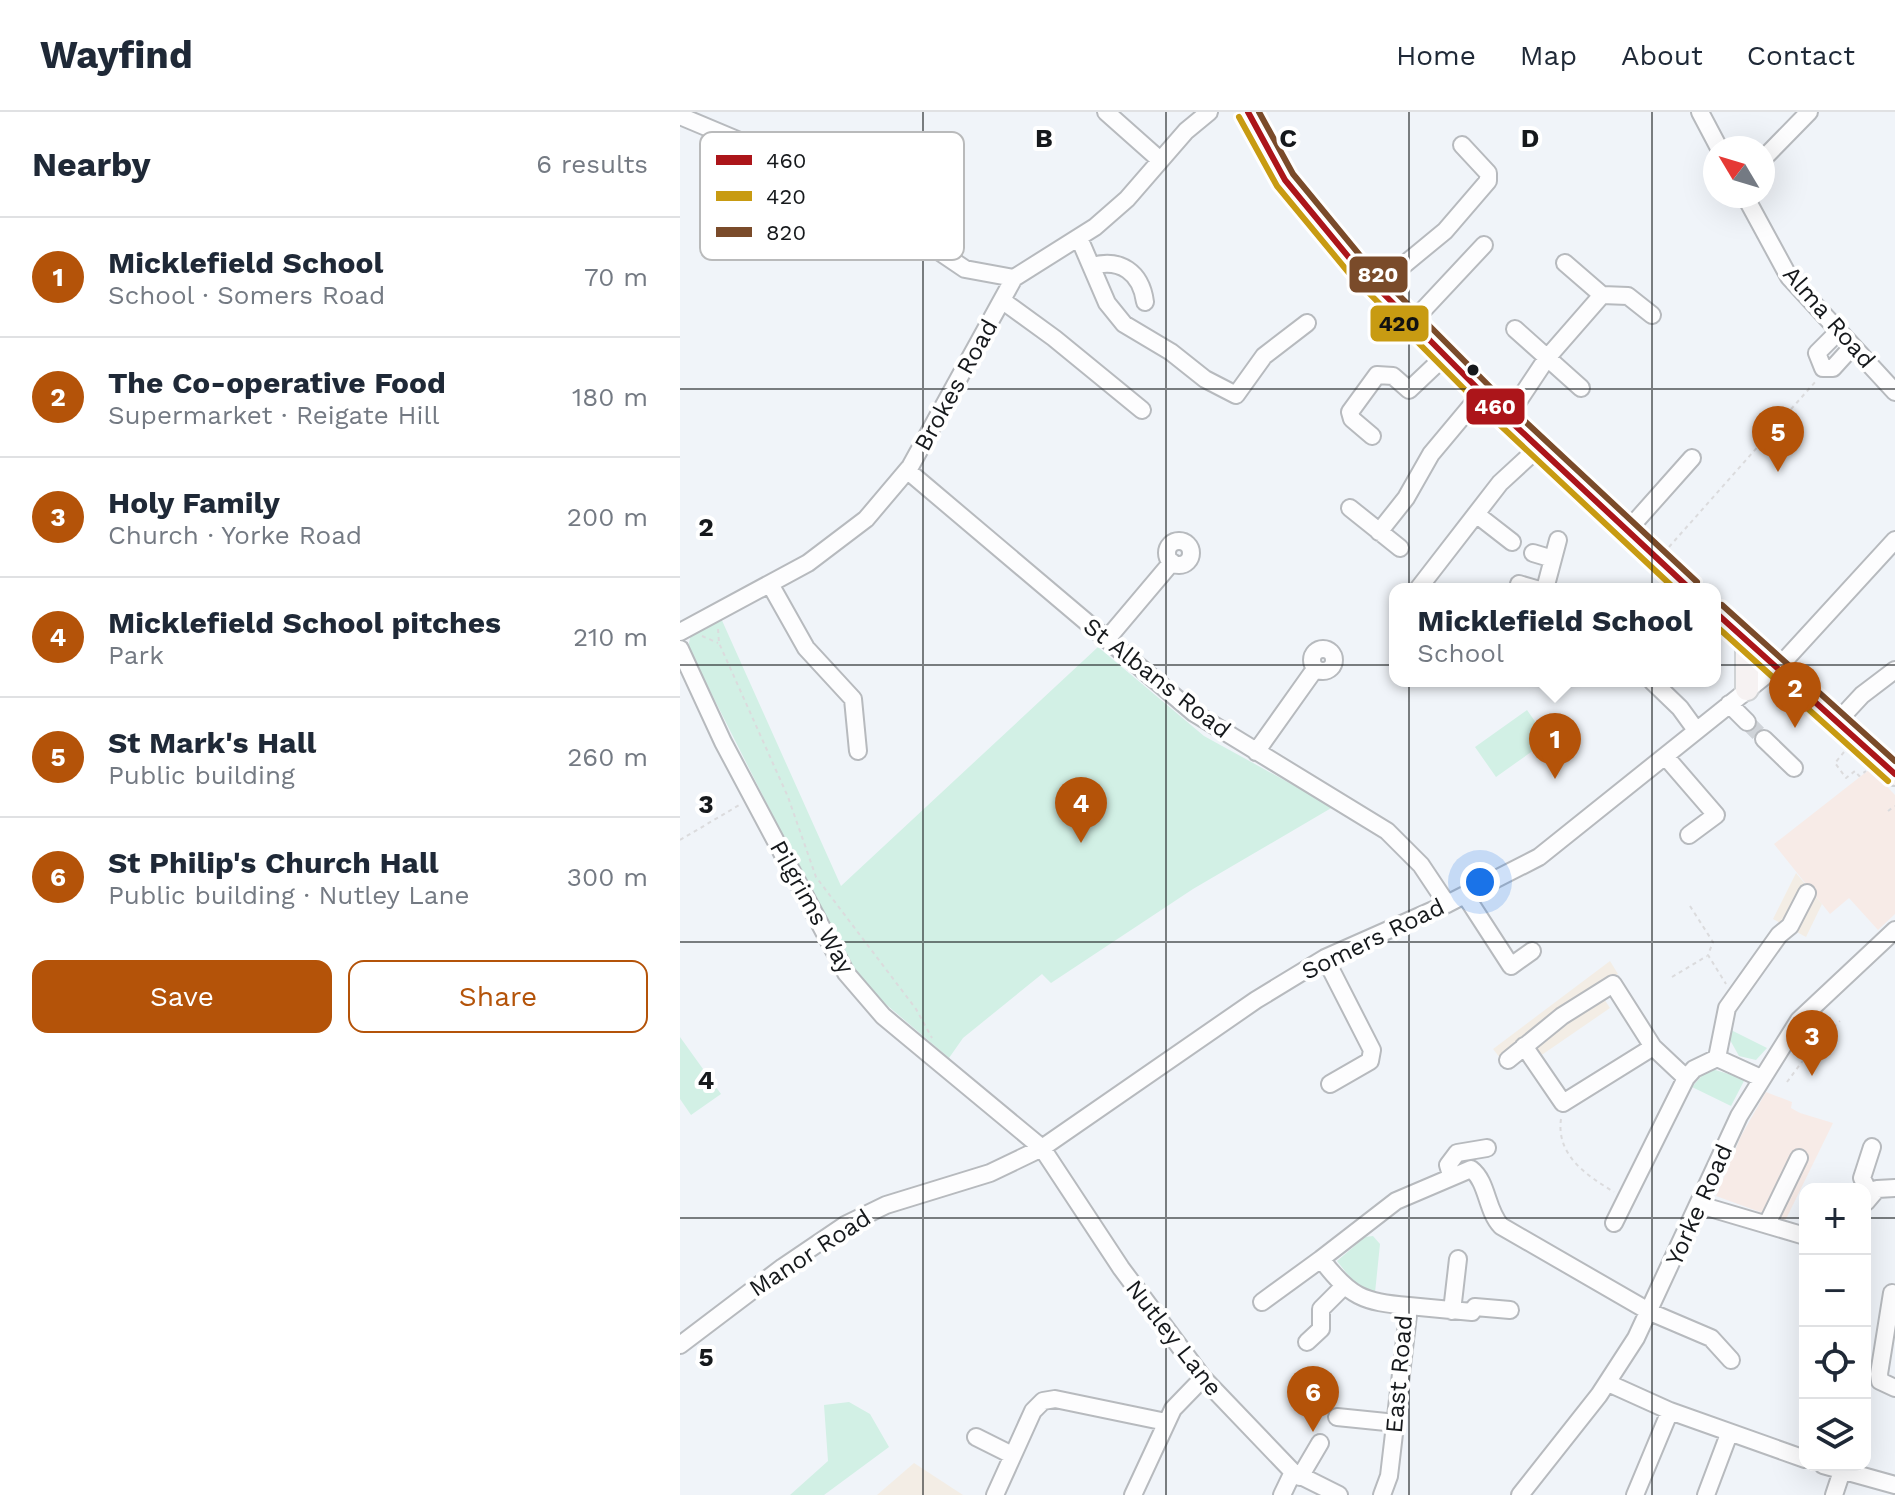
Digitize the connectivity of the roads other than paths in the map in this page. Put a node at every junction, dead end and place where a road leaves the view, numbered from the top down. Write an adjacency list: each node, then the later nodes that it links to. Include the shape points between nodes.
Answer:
1 (1106, 112): 11 (street)
2 (1209, 112): 11 (street)
3 (1248, 112): 19 (main road, via 1285,180)
4 (1700, 112): 8 (street)
5 (1809, 112): 10 (street)
6 (680, 116): 7 (street)
7 (718, 132)
8 (1713, 136)
9 (1462, 145): 19 (street, via 1488,173 1488,181 1445,231)
10 (1775, 147)
11 (1160, 160): 13 (street, via 1127,199)
12 (1752, 208): 27 (street, Alma Road, via 1789,277)
13 (1079, 238): 17 (street); 18 (street)
14 (1484, 245): 25 (street)
15 (952, 260): 18 (street, via 965,269)
16 (1565, 263): 20 (street)
17 (1092, 266): 22 (street, via 1107,262 1126,269 1139,279); 24 (street, via 1107,303 1124,324 1236,395 1264,356)
18 (1014, 278): 21 (street, Brokes Road)
19 (1377, 287): 25 (main road)
20 (1602, 295): 23 (street, via 1628,296); 30 (street)
21 (1003, 301): 34 (street); 39 (street, Brokes Road)
22 (1145, 302)
23 (1652, 315)
24 (1307, 323)
25 (1411, 323): 29 (main road)
26 (1515, 329): 30 (street)
27 (1838, 332): 28 (street, Alma Road); 28 (street, via 1817,353 1823,368 1833,368)
28 (1852, 347): 32 (street, Alma Road)
29 (1445, 356): 33 (main road); 36 (street, via 1409,390 1393,376 1377,375 1350,412)
30 (1547, 358): 31 (street); 35 (street)
31 (1581, 388)
32 (1895, 392)
33 (1482, 393): 35 (main road); 43 (street, via 1431,454)
34 (1142, 410)
35 (1507, 418): 37 (main road)
36 (1372, 436)
37 (1538, 448): 41 (street, via 1507,475); 42 (main road)
38 (1692, 458): 42 (street)
39 (908, 471): 54 (street, Brokes Road, via 842,540); 57 (street, St Albans Road)
40 (1350, 508): 43 (street)
41 (1476, 514): 46 (street); 51 (street)
42 (1627, 531): 53 (main road)
43 (1379, 532): 47 (street)
44 (1558, 540): 49 (street)
45 (1895, 540): 60 (street, Somers Road)
46 (1512, 542)
47 (1400, 548)
48 (1533, 553): 49 (street)
49 (1553, 559): 52 (street)
50 (1172, 562): 57 (street)
51 (1423, 583)
52 (1547, 583)
53 (1684, 583)
54 (770, 584): 56 (street, Brokes Road); 70 (street, via 806,648 853,699)
55 (1721, 617): 58 (main road)
56 (680, 632)
57 (1107, 639): 71 (street, St Albans Road, via 1194,713)
58 (1747, 641): 60 (main road); 64 (main road)
59 (680, 649): 90 (street, Pilgrims Way, via 846,973 883,1016)
60 (1776, 667): 64 (street, Somers Road); 67 (main road)
61 (1315, 669): 71 (street)
62 (1895, 670): 67 (street)
63 (1658, 687): 68 (street)
64 (1747, 689): 65 (street, Somers Road)
65 (1729, 704): 66 (street); 68 (street, Somers Road)
66 (1747, 722)
67 (1837, 722): 74 (main road, via 1868,761)
68 (1696, 730): 72 (street, Somers Road)
69 (1764, 739): 73 (street)
70 (858, 751)
71 (1256, 752): 78 (street, St Albans Road, via 1387,831 1421,865)
72 (1665, 756): 75 (street, via 1716,815); 77 (street, Somers Road, via 1539,857)
73 (1794, 768)
74 (1895, 774)
75 (1689, 835)
76 (1807, 893): 84 (street, via 1790,926 1722,1018)
77 (1465, 895): 78 (street, Somers Road); 80 (street, via 1511,966)
78 (1447, 904): 81 (street, Somers Road)
79 (1895, 930): 87 (street, Yorke Road, via 1802,1016)
80 (1532, 951)
81 (1325, 958): 88 (street, via 1372,1050 1370,1061); 90 (street, Somers Road)
82 (1524, 1046): 83 (street, via 1563,1103); 83 (street, via 1613,984); 85 (street)
83 (1653, 1047): 86 (street)
84 (1717, 1058): 86 (street); 87 (street)
85 (1508, 1060)
86 (1686, 1078): 98 (street)
87 (1761, 1078): 97 (street, Yorke Road)
88 (1330, 1084)
89 (1872, 1147): 94 (street)
90 (1042, 1148): 111 (street, Manor Road, via 959,1185 865,1214 783,1267); 113 (street, Nutley Lane, via 1121,1268)
91 (1487, 1148): 93 (street, via 1457,1153 1448,1165)
92 (1799, 1158): 99 (street)
93 (1451, 1175): 101 (street, via 1396,1201); 109 (street, via 1471,1169 1501,1226)
94 (1863, 1183)
95 (1895, 1188): 96 (street, via 1877,1189)
96 (1871, 1195)
97 (1700, 1205): 99 (street); 109 (street, Yorke Road)
98 (1614, 1223)
99 (1767, 1224): 100 (street)
100 (1799, 1234)
101 (1321, 1259): 103 (street, East Road); 105 (street)
102 (1458, 1259): 108 (street)
103 (1343, 1287): 106 (street, East Road, via 1373,1302); 110 (street, via 1321,1309 1321,1329)
104 (1892, 1293): 115 (street, via 1879,1374 1880,1381)
105 (1262, 1302)
106 (1409, 1306): 108 (street); 119 (street, East Road)
107 (1510, 1310): 108 (street)
108 (1452, 1311)
109 (1650, 1312): 112 (street, via 1711,1338); 114 (street, Yorke Road)
110 (1307, 1342)
111 (680, 1345)
112 (1731, 1360)
113 (1203, 1378): 118 (street); 127 (street, Nutley Lane)
114 (1608, 1383): 116 (street); 134 (street, Yorke Road)
115 (1895, 1388)
116 (1670, 1411): 120 (street); 135 (street)
117 (1337, 1417): 119 (street)
118 (1166, 1422): 124 (street, via 1048,1399 1033,1411); 130 (street)
119 (1396, 1423): 133 (street, East Road)
120 (1729, 1434): 123 (street); 136 (street)
121 (976, 1437): 124 (street)
122 (1320, 1443): 127 (street)
123 (1799, 1457)
124 (1009, 1462): 129 (street)
125 (1846, 1471): 137 (street)
126 (1849, 1471): 128 (street)
127 (1297, 1475): 131 (street); 132 (street, Nutley Lane)
128 (1895, 1485)
129 (995, 1495)
130 (1133, 1495)
131 (1282, 1495)
132 (1339, 1495)
133 (1382, 1495)
134 (1520, 1495)
135 (1635, 1495)
136 (1706, 1495)
137 (1834, 1495)

